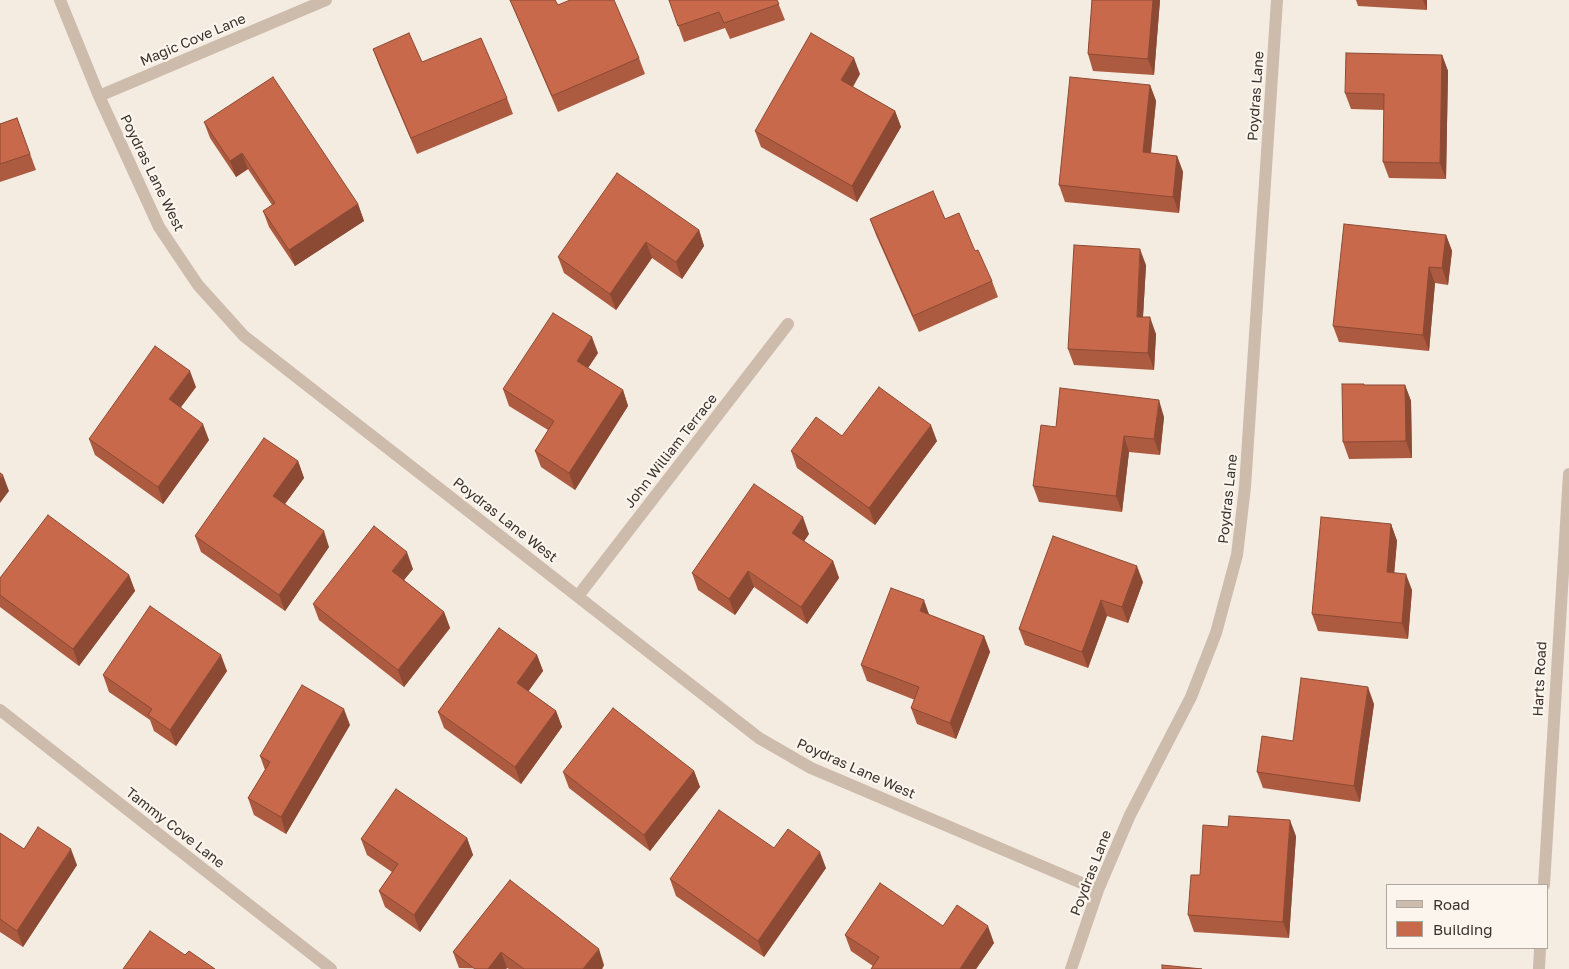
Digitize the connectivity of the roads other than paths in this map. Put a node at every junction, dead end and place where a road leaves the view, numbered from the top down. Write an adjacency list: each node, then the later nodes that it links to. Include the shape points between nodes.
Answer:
1 (60, 0): 4 (street, Poydras Lane West)
2 (326, 0): 4 (street, Magic Cove Lane)
3 (1277, 0): 10 (street, Poydras Lane, via 1245,487 1237,555 1216,633 1190,697 1130,815)
4 (99, 96): 7 (street, Poydras Lane West, via 158,227 198,285 244,336)
5 (788, 324): 7 (street, John William Terrace)
6 (1569, 474): 9 (street, Harts Road)
7 (578, 596): 10 (street, Poydras Lane West, via 759,738 811,768)
8 (0, 710): 12 (street, Tammy Cove Lane)
9 (1544, 884)
10 (1098, 890): 13 (street, Poydras Lane)
11 (1540, 949): 14 (street)
12 (331, 969)
13 (1071, 969)
14 (1538, 969)

